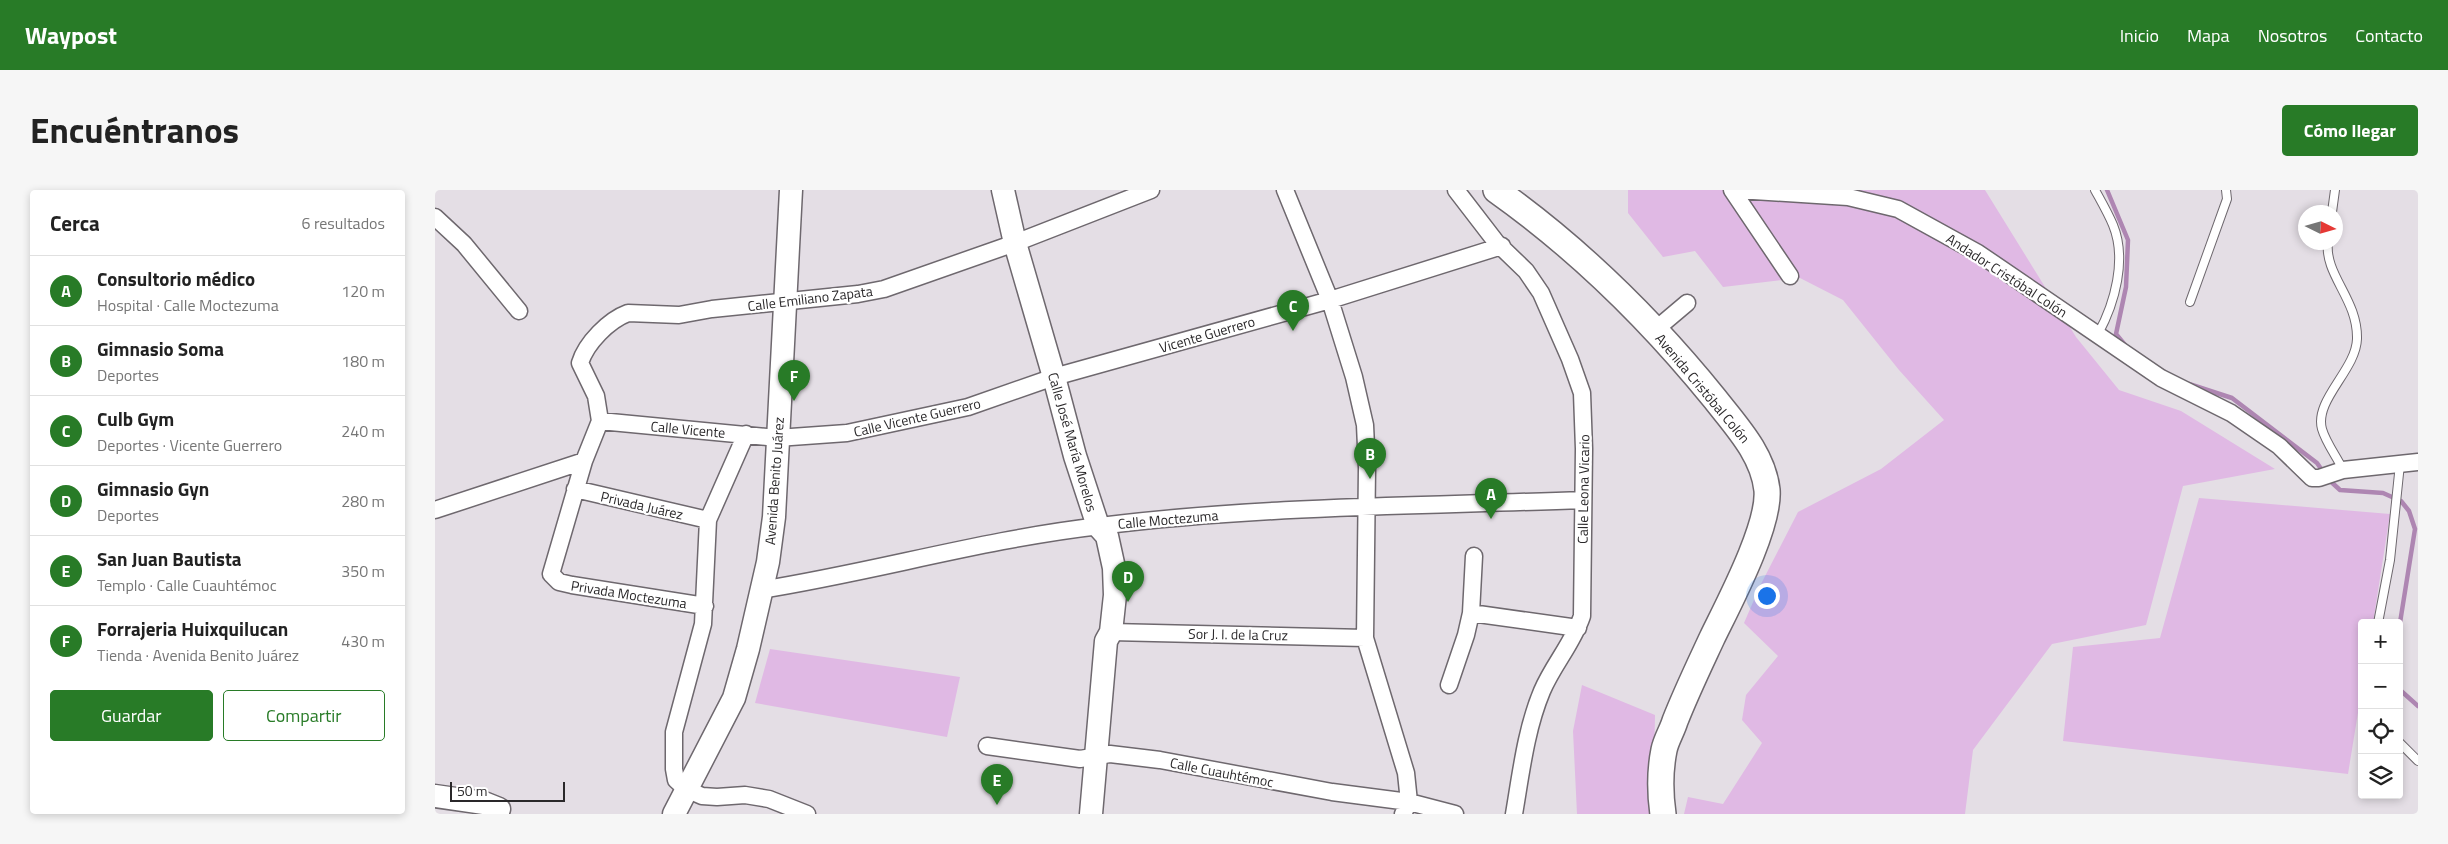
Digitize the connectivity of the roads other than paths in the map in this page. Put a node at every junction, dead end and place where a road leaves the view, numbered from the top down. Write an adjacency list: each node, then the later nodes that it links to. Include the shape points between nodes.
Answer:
1 (791, 190): 18 (main road, Avenida Benito Juárez)
2 (1003, 190): 14 (main road, Calle José María Morelos)
3 (1151, 190): 14 (street, Calle Emiliano Zapata)
4 (1285, 190): 19 (street)
5 (1456, 190): 15 (street, Calle Leona Vicario)
6 (1496, 190): 23 (main road, Avenida Cristóbal Colón, via 1570,247)
7 (1732, 190): 17 (street)
8 (1739, 190): 24 (street, Andador Cristóbal Colón, via 1848,197 1899,209 1978,253)
9 (2095, 190): 24 (lane, via 2113,226 2119,247 2118,273 2111,305)
10 (2226, 190): 20 (lane, via 2227,199)
11 (2335, 190): 12 (lane)
12 (2333, 205)
13 (435, 216): 22 (street, via 464,244)
14 (1015, 243): 18 (street, Calle Emiliano Zapata, via 883,289); 25 (main road, Calle José María Morelos)
15 (1502, 246): 19 (street, Vicente Guerrero); 34 (street, Calle Leona Vicario, via 1526,271 1541,293 1581,393)
16 (2327, 250): 32 (lane, via 2332,272 2344,290 2357,322 2357,341 2352,358 2322,414 2322,429)
17 (1790, 276)
18 (786, 300): 26 (street, Calle Emiliano Zapata, via 679,315 639,313 621,316 586,349 580,363 596,396); 28 (main road, Avenida Benito Juárez)
19 (1330, 300): 25 (street, Vicente Guerrero); 35 (street, via 1365,425)
20 (2191, 302)
21 (1687, 303): 23 (street)
22 (519, 311)
23 (1655, 330): 61 (main road, Avenida Cristóbal Colón, via 1755,451 1767,490 1766,511 1758,533 1665,749 1661,776)
24 (2098, 334): 32 (street, Andador Cristóbal Colón, via 2161,378 2231,413 2279,446 2312,478)
25 (1055, 377): 28 (street, Calle Vicente Guerrero, via 968,407 908,421 847,433); 38 (main road, Calle José María Morelos, via 1075,456)
26 (600, 421): 27 (street, Calle Vicente); 29 (street)
27 (746, 434): 28 (street, Calle Vicente); 37 (street)
28 (777, 438): 40 (main road, Avenida Benito Juárez, via 772,532)
29 (584, 462): 33 (street); 36 (street)
30 (2418, 462): 31 (street)
31 (2400, 464): 32 (street); 43 (lane, via 2390,560)
32 (2343, 470)
33 (575, 489): 37 (street, Privada Juárez); 41 (street, Privada Moctezuma, via 551,567 554,579 571,585)
34 (1582, 500): 35 (street, Calle Moctezuma); 44 (street, Calle Leona Vicario, via 1583,604)
35 (1367, 508): 38 (street, Calle Moctezuma, via 1174,518); 46 (street)
36 (435, 510)
37 (708, 520): 41 (street)
38 (1098, 526): 40 (street, Calle Moctezuma); 45 (main road, Calle José María Morelos, via 1107,536 1113,568 1115,595)
39 (1474, 556): 42 (street)
40 (760, 590): 52 (main road, Avenida Benito Juárez, via 734,698)
41 (705, 606): 52 (street, via 674,732 676,780)
42 (1471, 613): 44 (street); 47 (street, via 1467,635)
43 (2379, 619)
44 (1578, 628): 60 (street, Calle Leona Vicario, via 1553,669 1533,715)
45 (1111, 632): 46 (street, Sor J. I. de la Cruz); 50 (main road, Calle José María Morelos, via 1106,641)
46 (1365, 638): 54 (street, via 1406,773)
47 (1449, 685)
48 (987, 746): 50 (street, Calle Cuauhtémoc, via 1081,759)
49 (2403, 746): 51 (lane)
50 (1095, 757): 54 (street, Calle Cuauhtémoc, via 1110,754 1160,760); 58 (main road, Calle José María Morelos)
51 (2418, 761)
52 (686, 789): 56 (main road, Avenida Benito Juárez); 57 (street, via 702,796 745,795 769,799)
53 (435, 796): 55 (main road, via 484,803)
54 (1406, 808): 59 (street, Calle Cuauhtémoc)
55 (502, 812)
56 (674, 814)
57 (807, 814)
58 (1091, 814)
59 (1455, 814)
60 (1514, 814)
61 (1663, 814)

